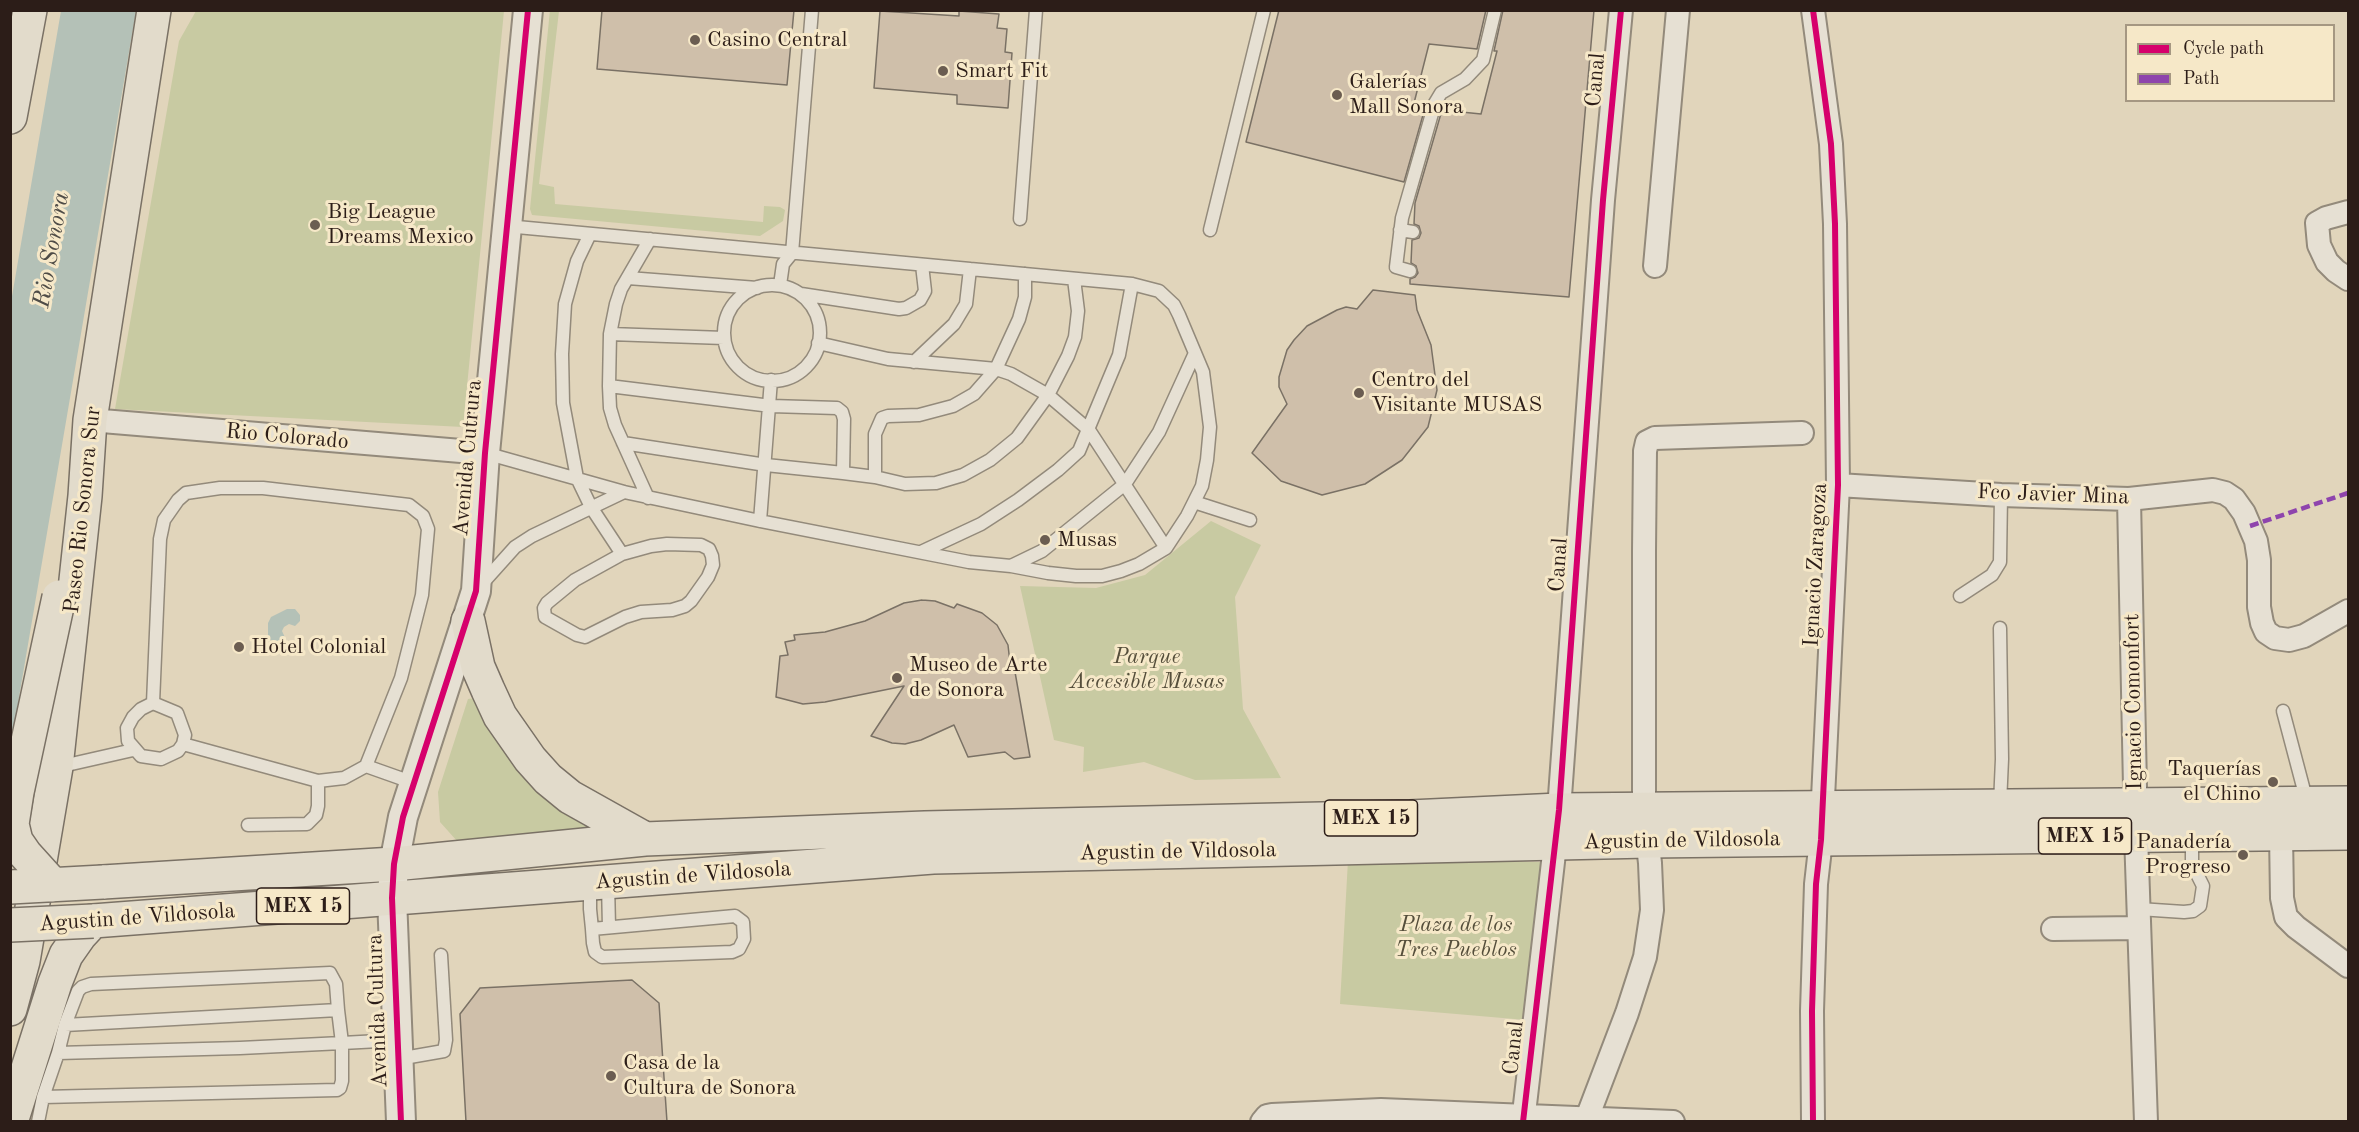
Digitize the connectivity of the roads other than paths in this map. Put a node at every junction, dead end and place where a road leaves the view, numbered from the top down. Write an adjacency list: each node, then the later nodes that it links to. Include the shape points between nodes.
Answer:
1 (30, 10): 11 (main road)
2 (154, 10): 43 (main road, Paseo Rio Sonora Sur)
3 (528, 10): 14 (street, Avenida Cutrura)
4 (812, 10): 20 (lane)
5 (1036, 10): 13 (lane)
6 (1264, 10): 15 (lane)
7 (1495, 10): 16 (lane, via 1482,60 1464,79 1441,93 1435,103 1418,178)
8 (1621, 10): 83 (street, Canal, via 1603,200)
9 (1678, 10): 22 (street)
10 (1813, 10): 53 (street, Ignacio Zaragoza, via 1832,144)
11 (10, 117)
12 (2349, 212): 28 (street, via 2317,223 2319,245 2327,262)
13 (1020, 219)
14 (506, 226): 18 (lane); 47 (street, Avenida Cutrura)
15 (1210, 230)
16 (1400, 230): 17 (lane); 24 (lane, via 1396,267)
17 (1413, 232)
18 (590, 234): 19 (lane); 51 (lane, via 574,271 563,331 563,403)
19 (650, 239): 20 (lane); 26 (lane)
20 (792, 253): 21 (lane); 30 (lane, via 783,264)
21 (922, 265): 23 (lane); 32 (lane, via 925,291 920,300 906,308)
22 (1655, 266)
23 (970, 269): 25 (lane); 37 (lane, via 966,304 954,324)
24 (1410, 271)
25 (1025, 274): 27 (lane); 38 (lane, via 1020,319)
26 (628, 278): 31 (lane); 33 (lane, via 621,288)
27 (1074, 279): 29 (lane); 41 (lane, via 1078,311 1075,337)
28 (2349, 279)
29 (1132, 284): 36 (lane, via 1160,291 1166,297 1179,315); 44 (lane, via 1119,355)
30 (780, 285): 31 (lane); 32 (lane)
31 (758, 288): 34 (lane, via 744,295 730,311)
32 (801, 294): 35 (lane, via 814,312 820,330)
33 (610, 334): 34 (lane); 40 (lane)
34 (724, 339): 39 (lane, via 741,371)
35 (818, 343): 37 (lane); 39 (lane, via 814,357 804,369 792,378)
36 (1195, 353): 52 (lane, via 1159,432); 59 (lane, via 1203,372 1210,427 1202,486)
37 (914, 362): 38 (lane)
38 (996, 369): 41 (lane); 50 (lane, via 974,394 953,406 919,416 882,418 875,434)
39 (771, 380): 42 (lane)
40 (609, 386): 42 (lane); 46 (lane, via 610,408)
41 (1048, 395): 44 (lane); 50 (lane, via 1017,438 963,475 936,483 905,484)
42 (771, 406): 48 (lane); 49 (lane, via 837,408 842,412)
43 (90, 420): 47 (street, Rio Colorado); 56 (main road, Paseo Rio Sonora Sur)
44 (1089, 430): 52 (lane); 64 (lane, via 1078,451 1018,500 981,524)
45 (1802, 433): 86 (street, via 1655,438 1647,442)
46 (623, 443): 48 (lane); 57 (lane)
47 (485, 453): 51 (lane); 68 (street, Avenida Cutrura)
48 (766, 465): 49 (lane); 62 (lane)
49 (843, 473): 50 (lane)
50 (875, 477)
51 (577, 478): 54 (lane); 60 (lane)
52 (1125, 484): 63 (lane); 66 (lane, via 1042,551)
53 (1838, 485): 55 (street, Fco Javier Mina); 82 (street, Ignacio Zaragoza)
54 (624, 492): 57 (lane); 60 (lane)
55 (2001, 495): 58 (street, Fco Javier Mina); 67 (lane, via 2000,562 1992,575)
56 (85, 496): 76 (main road, Paseo Rio Sonora Sur); 87 (main road, bridge, via 69,544 14,804)
57 (648, 498): 62 (lane)
58 (2130, 499): 69 (street, Fco Javier Mina, via 2213,490 2234,499 2250,526 2259,560 2262,623 2275,638 2304,636); 84 (street, Ignacio Comonfort)
59 (1194, 502): 61 (lane); 63 (lane)
60 (591, 507): 65 (lane); 68 (lane, via 516,547)
61 (1250, 520)
62 (760, 521): 64 (lane)
63 (1167, 548): 66 (lane, via 1139,564 1102,576)
64 (921, 552): 66 (lane)
65 (622, 555): 65 (lane, via 575,580 547,603 545,617 585,637 641,612 679,608 691,601 713,565 709,549 701,545 651,546)
66 (1011, 566)
67 (1960, 596)
68 (472, 606): 78 (street, Avenida Cutrura); 91 (main road, via 478,667 500,717 530,759 570,797)
69 (2349, 611)
70 (2000, 628): 81 (lane)
71 (153, 703): 73 (lane, via 177,713 185,735); 74 (lane, via 141,709 127,728); 75 (lane, via 160,539 164,520 186,493 263,488 409,505 423,516 428,529 422,595 401,678)
72 (2283, 711): 79 (lane)
73 (183, 744): 74 (lane, via 178,751 160,759 141,756); 77 (lane)
74 (133, 750): 76 (lane)
75 (366, 766): 77 (lane, via 344,778); 78 (lane)
76 (56, 767): 107 (main road, Paseo Rio Sonora Sur)
77 (318, 782): 85 (lane, via 316,815 308,824)
78 (415, 783): 94 (street, Avenida Cutrura, via 403,817)
79 (2307, 803): 80 (main road, Agustin de Vildosola / MEX 15); 84 (main road, Agustin de Vildosola / MEX 15)
80 (2349, 803)
81 (2000, 806): 82 (main road, Agustin de Vildosola / MEX 15); 84 (main road, Agustin de Vildosola / MEX 15)
82 (1822, 808): 86 (main road, Agustin de Vildosola / MEX 15); 92 (street, Ignacio Zaragoza)
83 (1559, 810): 86 (main road, Agustin de Vildosola / MEX 15); 91 (main road, Agustin de Vildosola / MEX 15); 93 (street, Canal)
84 (2136, 819): 89 (main road, Agustin de Vildosola / MEX 15); 92 (main road, Agustin de Vildosola / MEX 15); 99 (street, Ignacio Comonfort)
85 (248, 825)
86 (1646, 826): 92 (main road, Agustin de Vildosola / MEX 15); 93 (main road, Agustin de Vildosola / MEX 15); 116 (street, via 1652,910 1645,957)
87 (13, 833): 96 (main road, bridge, via 24,854); 97 (main road, bridge, via 16,863)
88 (2349, 833): 90 (main road, Agustin de Vildosola / MEX 15)
89 (2192, 834): 90 (main road, Agustin de Vildosola / MEX 15); 99 (lane, via 2192,864 2203,886 2200,906 2193,911)
90 (2281, 834): 106 (street, via 2286,916)
91 (645, 840): 94 (main road, Agustin de Vildosola / MEX 15)
92 (1821, 840): 122 (street, Ignacio Zaragoza, via 1816,884)
93 (1555, 843): 95 (main road, Agustin de Vildosola / MEX 15, via 933,857); 115 (street, Canal)
94 (394, 864): 96 (main road, Agustin de Vildosola / MEX 15, bridge); 98 (street, Avenida Cutrura)
95 (599, 883): 98 (main road, Agustin de Vildosola / MEX 15); 102 (lane); 103 (lane)
96 (53, 885): 97 (main road, Agustin de Vildosola / MEX 15, bridge)
97 (11, 888)
98 (392, 898): 100 (main road, Agustin de Vildosola / MEX 15); 111 (street, Avenida Cultura)
99 (2139, 919): 104 (street); 123 (street, Ignacio Comonfort)
100 (93, 921): 101 (main road, Agustin de Vildosola / MEX 15, bridge); 118 (main road, via 63,964)
101 (10, 925)
102 (609, 927): 103 (lane); 103 (lane, via 735,916 743,922 744,939 739,949 732,952 602,957 595,952)
103 (592, 929)
104 (2053, 929)
105 (441, 955): 111 (lane, via 444,1051)
106 (2349, 966)
107 (10, 1009)
108 (338, 1010): 109 (lane); 109 (lane, via 336,984 330,973 91,984 78,991); 110 (lane)
109 (65, 1025): 112 (lane)
110 (342, 1043): 111 (lane); 112 (lane); 113 (lane, via 342,1080 337,1090)
111 (398, 1050): 120 (street, Avenida Cultura)
112 (58, 1053): 113 (lane)
113 (43, 1097): 119 (lane)
114 (1379, 1116): 115 (street); 117 (street, via 1272,1115)
115 (1524, 1118): 116 (street)
116 (1587, 1118): 121 (street)
117 (1263, 1120)
118 (11, 1122)
119 (38, 1122)
120 (401, 1122)
121 (1673, 1122)
122 (1813, 1122)
123 (2146, 1122)

